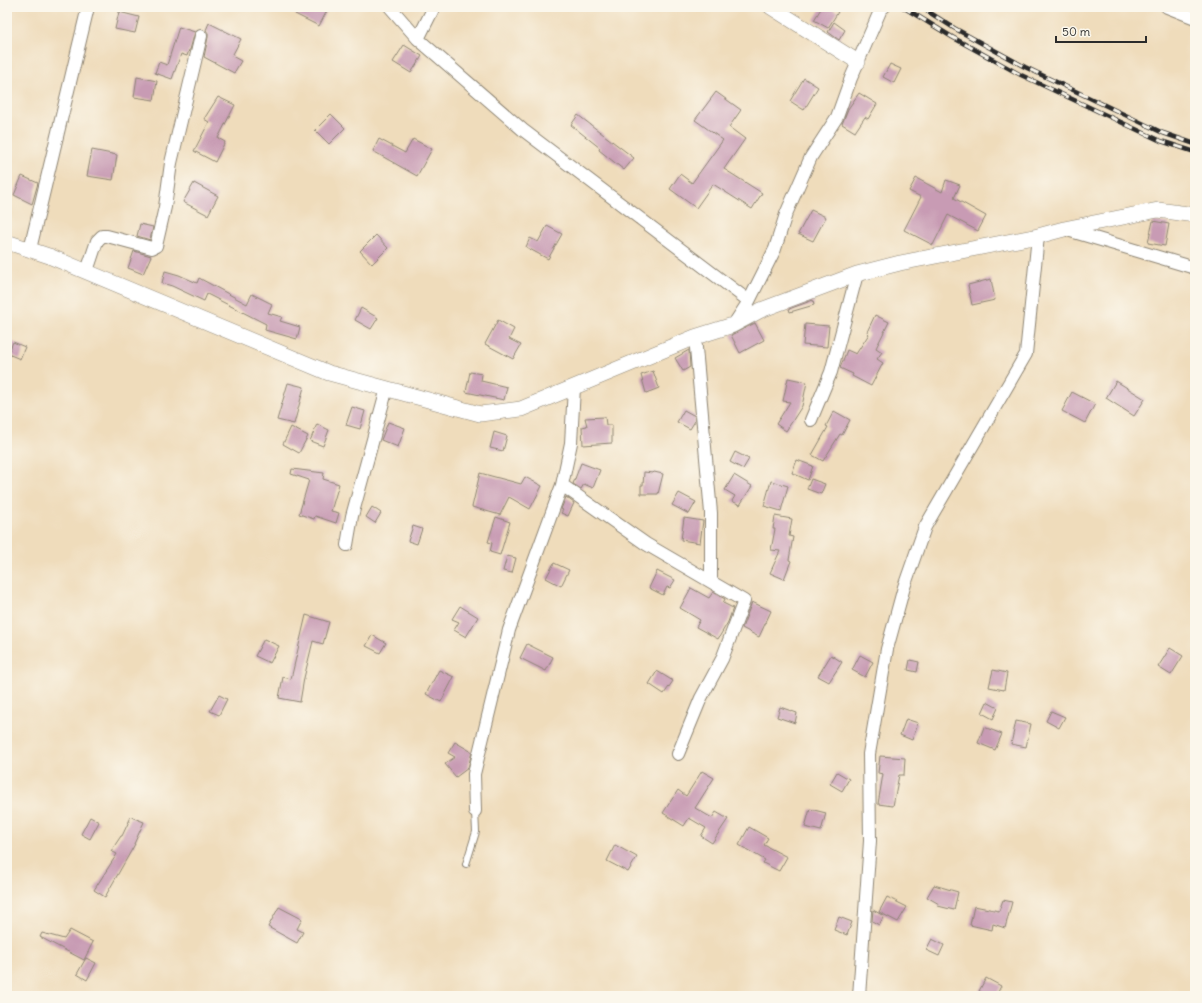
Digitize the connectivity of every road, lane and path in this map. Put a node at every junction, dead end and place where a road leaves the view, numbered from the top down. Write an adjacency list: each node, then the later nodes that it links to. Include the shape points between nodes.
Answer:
1 (88, 7): 15 (street)
2 (390, 7): 9 (street)
3 (434, 7): 9 (street)
4 (771, 7): 10 (street)
5 (884, 7): 10 (street)
6 (1167, 7): 7 (street)
7 (1195, 18)
8 (201, 36): 17 (street, via 171,163 156,246 152,248 102,236 97,241)
9 (418, 39): 19 (street, via 523,130)
10 (858, 62): 19 (street, via 837,117 811,157 786,214 775,249)
11 (1195, 215): 12 (street, via 1158,210)
12 (1064, 229): 13 (street); 16 (street)
13 (1038, 236): 18 (street); 31 (street, via 1026,354 925,526 904,587 887,649 869,754 870,841)
14 (7, 242): 15 (street)
15 (30, 249): 17 (street)
16 (1195, 268)
17 (87, 271): 23 (street, via 329,373)
18 (856, 274): 20 (street, via 761,310); 24 (street, via 832,372)
19 (749, 301): 20 (street)
20 (733, 325): 21 (street)
21 (695, 337): 22 (street); 27 (street, via 711,513)
22 (574, 387): 23 (street, via 521,409 480,414); 25 (street, via 571,443)
23 (387, 388): 26 (street, via 352,516)
24 (811, 420)
25 (562, 485): 27 (street, via 646,544); 29 (street, via 509,630 474,774)
26 (347, 545)
27 (711, 581): 28 (street, via 744,601 722,659 701,698)
28 (678, 754)
29 (475, 811): 30 (lane, via 476,832)
30 (466, 864)
31 (859, 996)

